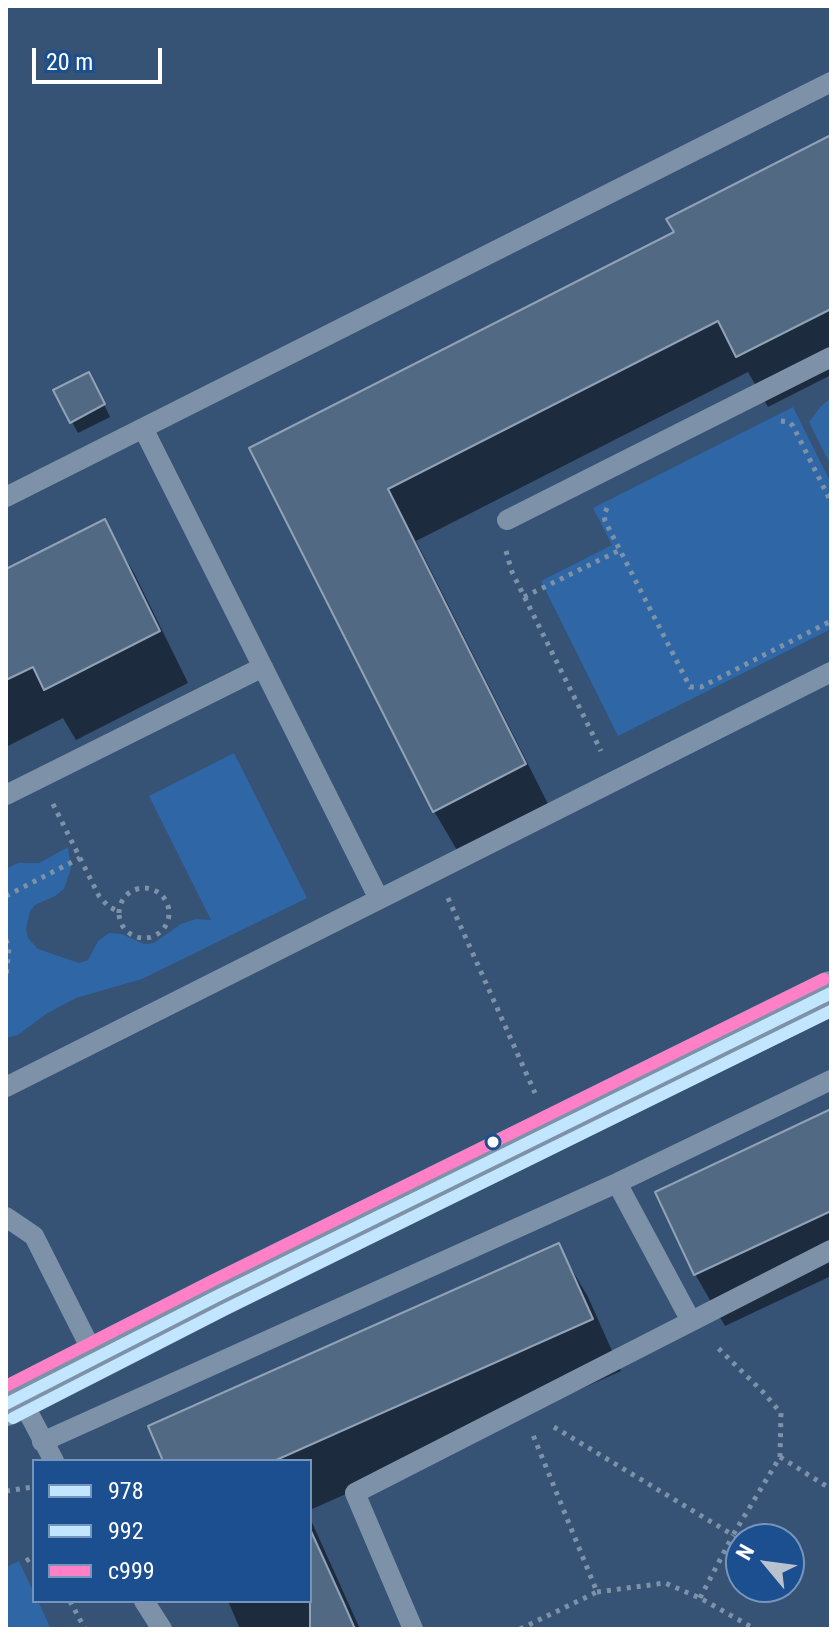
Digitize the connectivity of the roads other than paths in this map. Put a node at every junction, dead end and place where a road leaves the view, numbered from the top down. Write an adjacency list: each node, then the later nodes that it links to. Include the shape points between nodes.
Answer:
1 (831, 82): 3 (lane)
2 (831, 357): 5 (lane)
3 (143, 428): 4 (lane); 6 (lane)
4 (6, 497)
5 (507, 520)
6 (263, 667): 8 (lane); 9 (lane)
7 (831, 672): 9 (lane)
8 (6, 795)
9 (379, 899): 12 (lane)
10 (831, 993): 17 (street)
11 (831, 1080): 13 (lane)
12 (6, 1087)
13 (617, 1183): 16 (lane); 19 (lane)
14 (6, 1217): 17 (lane, via 34,1236)
15 (831, 1250): 16 (lane)
16 (691, 1321): 23 (lane, via 355,1493)
17 (96, 1359): 18 (street)
18 (13, 1401): 19 (lane)
19 (42, 1442): 20 (lane)
20 (53, 1459)
21 (145, 1603): 22 (lane)
22 (162, 1629)
23 (413, 1629)

